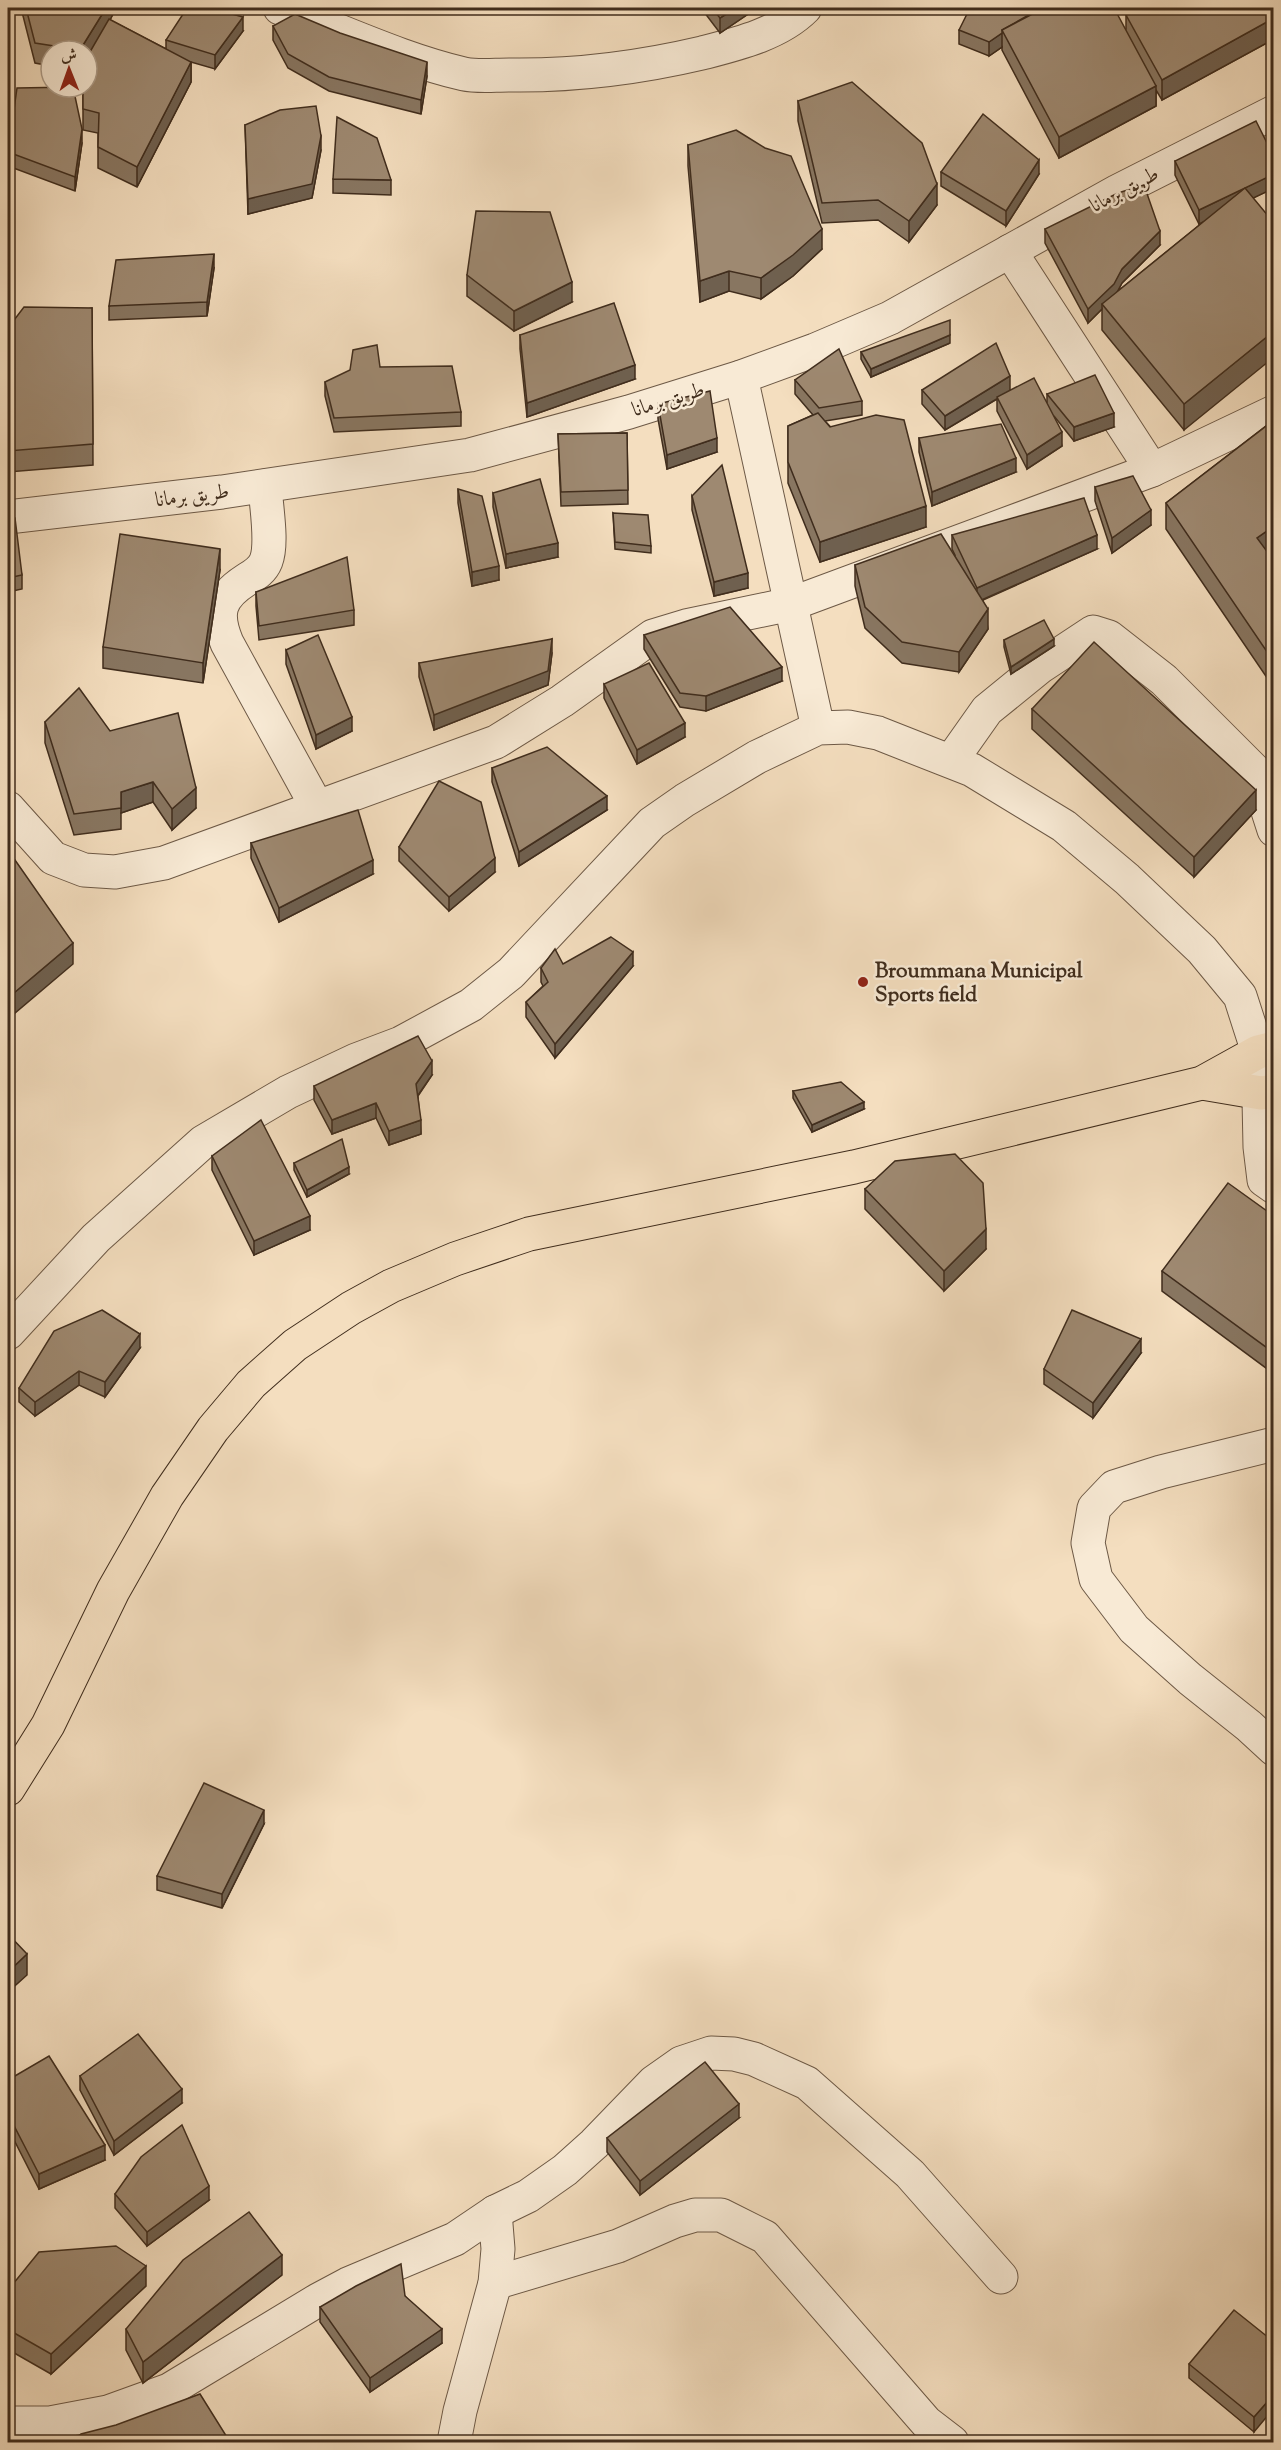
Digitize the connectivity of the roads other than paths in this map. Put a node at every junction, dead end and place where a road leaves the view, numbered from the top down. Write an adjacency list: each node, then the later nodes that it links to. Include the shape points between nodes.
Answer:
1 (280, 8): 2 (street, via 404,57 466,75 525,76 617,71 688,56 765,34)
2 (805, 8)
3 (1274, 112): 4 (street, طريق برمانا)
4 (1010, 251): 5 (street, طريق برمانا, via 890,318); 7 (street)
5 (741, 377): 8 (street, طريق برمانا, via 470,455); 10 (street)
6 (1274, 412): 7 (street)
7 (1152, 470): 10 (street)
8 (265, 486): 9 (street, طريق برمانا); 13 (street, via 269,548 266,562 230,591 220,607 219,626)
9 (8, 517)
10 (790, 604): 11 (street); 13 (street, via 653,636 496,742)
11 (818, 728): 12 (street, via 848,727 878,733); 20 (street, via 757,757 652,823 511,973 471,1005 401,1043 288,1092 203,1142 96,1238)
12 (951, 762): 15 (street, via 987,710 1040,667 1093,632 1109,637 1164,680 1255,771); 16 (street, via 972,770 1064,826 1126,879 1202,950 1240,996)
13 (317, 807): 14 (street, via 164,863 115,872 84,870 53,858)
14 (8, 808)
15 (1274, 830)
16 (1266, 1050): 17 (main road); 18 (street)
17 (1202, 1083): 18 (main road); 23 (main road, via 854,1167 530,1234 455,1259 351,1308 295,1345 251,1384 213,1429 162,1505 113,1591 48,1725)
18 (1267, 1092): 19 (street, via 1260,1147 1264,1180)
19 (1274, 1187)
20 (8, 1332)
21 (1274, 1444): 22 (street, via 1114,1487 1094,1508 1088,1543 1096,1579 1134,1629)
22 (1274, 1749)
23 (8, 1789)
24 (495, 2212): 25 (street, via 528,2196 565,2170 654,2082 681,2063 711,2053 734,2054 807,2083 910,2174); 26 (street); 27 (street, via 455,2239 318,2300 170,2390 108,2412 50,2423)
25 (1001, 2277)
26 (495, 2283): 28 (street); 29 (street, via 618,2246 675,2220 721,2215 765,2237 926,2422)
27 (8, 2423)
28 (454, 2442)
29 (952, 2442)

